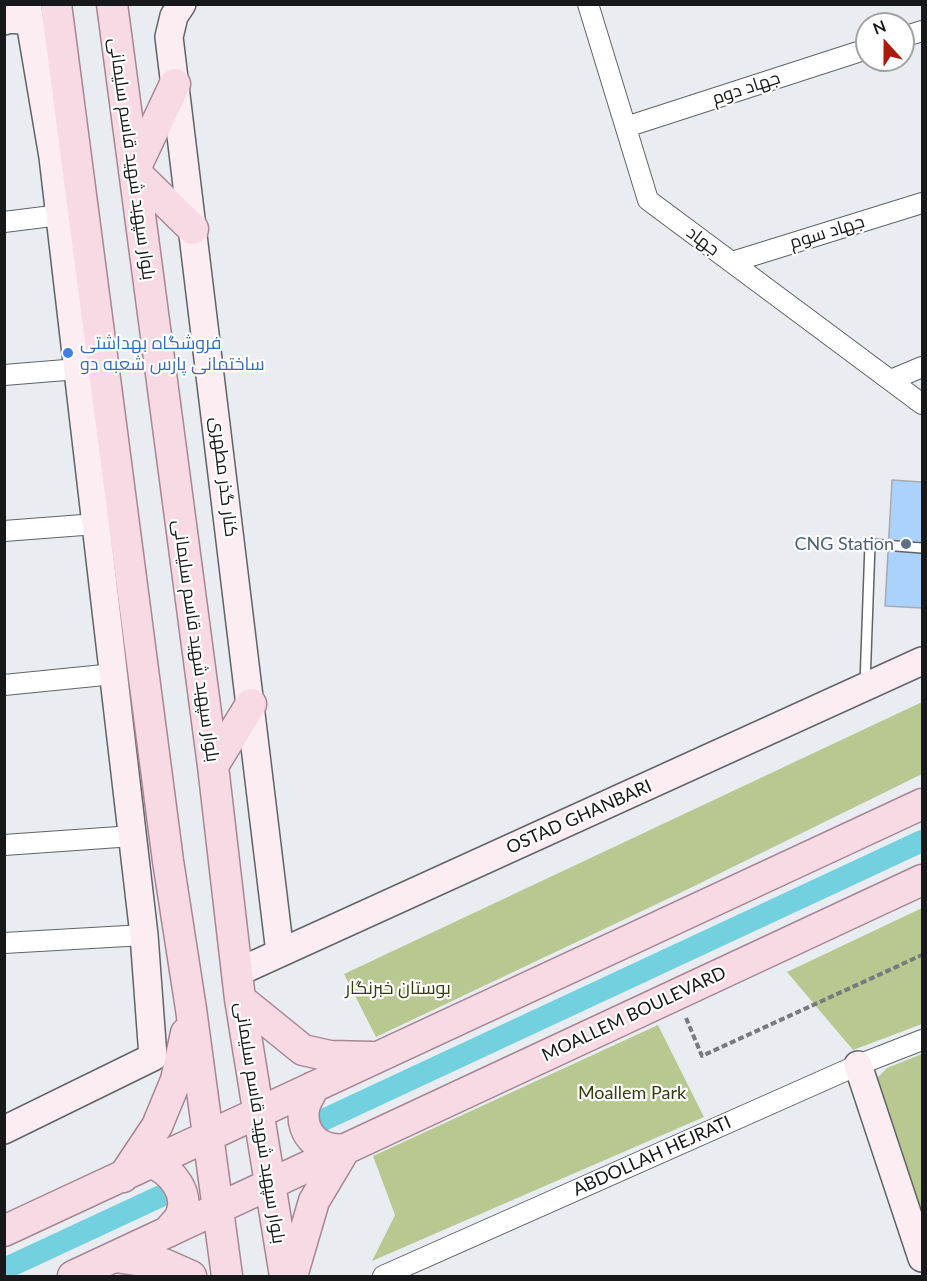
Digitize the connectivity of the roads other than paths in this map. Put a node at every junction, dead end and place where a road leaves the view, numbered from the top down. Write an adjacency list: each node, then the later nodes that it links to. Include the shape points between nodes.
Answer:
1 (112, 4): 9 (main road, بلوار سپهبد شهید قاسم سلیمانی)
2 (182, 4): 6 (street, کنار گذر مطهری, via 174,16 169,37)
3 (588, 4): 7 (street, جهاد)
4 (29, 12): 8 (street); 14 (main road)
5 (855, 53): 7 (street, جهاد دوم)
6 (175, 84): 9 (main road); 13 (street, کنار گذر مطهری)
7 (626, 127): 15 (street, جهاد, via 648,200)
8 (53, 157): 11 (street); 14 (main road)
9 (134, 171): 13 (main road); 29 (main road, بلوار سپهبد شهید قاسم سلیمانی)
10 (922, 203): 15 (street, جهاد سوم)
11 (60, 215): 12 (street); 17 (street)
12 (4, 222)
13 (193, 229): 28 (street, کنار گذر مطهری)
14 (87, 236): 33 (main road)
15 (732, 262): 19 (street, جهاد)
16 (922, 367): 19 (street)
17 (78, 369): 18 (street); 21 (street)
18 (4, 375)
19 (891, 380): 20 (street, جهاد)
20 (922, 404)
21 (96, 524): 22 (street); 25 (street)
22 (4, 531)
23 (922, 548): 27 (lane, via 870,544)
24 (922, 661): 27 (street, OSTAD GHANBARI)
25 (114, 674): 26 (street); 31 (street)
26 (4, 685)
27 (864, 687): 38 (street, OSTAD GHANBARI)
28 (251, 704): 29 (main road); 38 (street, کنار گذر مطهری)
29 (213, 766): 39 (main road, بلوار سپهبد شهید قاسم سلیمانی)
30 (922, 804): 42 (main road)
31 (133, 836): 32 (street); 34 (street)
32 (4, 845)
33 (168, 861): 34 (street); 40 (main road)
34 (136, 869): 36 (street)
35 (922, 880): 48 (main road, MOALLEM BOULEVARD)
36 (144, 935): 37 (street); 46 (street, via 153,1057)
37 (4, 943)
38 (280, 953): 39 (street, OSTAD GHANBARI)
39 (238, 986): 42 (main road, via 303,1050 330,1056); 45 (main road, بلوار سپهبد شهید قاسم سلیمانی)
40 (191, 1009): 47 (main road); 50 (main road, via 177,1080 157,1126)
41 (922, 1040): 43 (street, ABDOLLAH HEJRATI)
42 (378, 1057): 44 (main road)
43 (858, 1065): 56 (street); 62 (street, ABDOLLAH HEJRATI)
44 (313, 1087): 45 (main road); 48 (main road, via 303,1116 309,1134 330,1150)
45 (258, 1113): 47 (main road); 51 (main road, بلوار سپهبد شهید قاسم سلیمانی)
46 (4, 1130)
47 (208, 1136): 49 (main road); 52 (main road)
48 (345, 1149): 51 (main road, MOALLEM BOULEVARD); 61 (main road, via 314,1200)
49 (152, 1163): 50 (main road); 54 (main road, via 169,1173 180,1188 182,1208)
50 (123, 1177): 53 (main road)
51 (270, 1184): 52 (main road, MOALLEM BOULEVARD); 60 (main road, بلوار سپهبد شهید قاسم سلیمانی)
52 (218, 1209): 54 (main road, MOALLEM BOULEVARD); 59 (main road)
53 (4, 1231)
54 (168, 1232): 55 (main road, MOALLEM BOULEVARD)
55 (115, 1257): 57 (main road, via 164,1264); 58 (main road)
56 (922, 1258)
57 (187, 1275)
58 (73, 1276)
59 (227, 1276)
60 (285, 1276)
61 (291, 1276)
62 (383, 1276)

